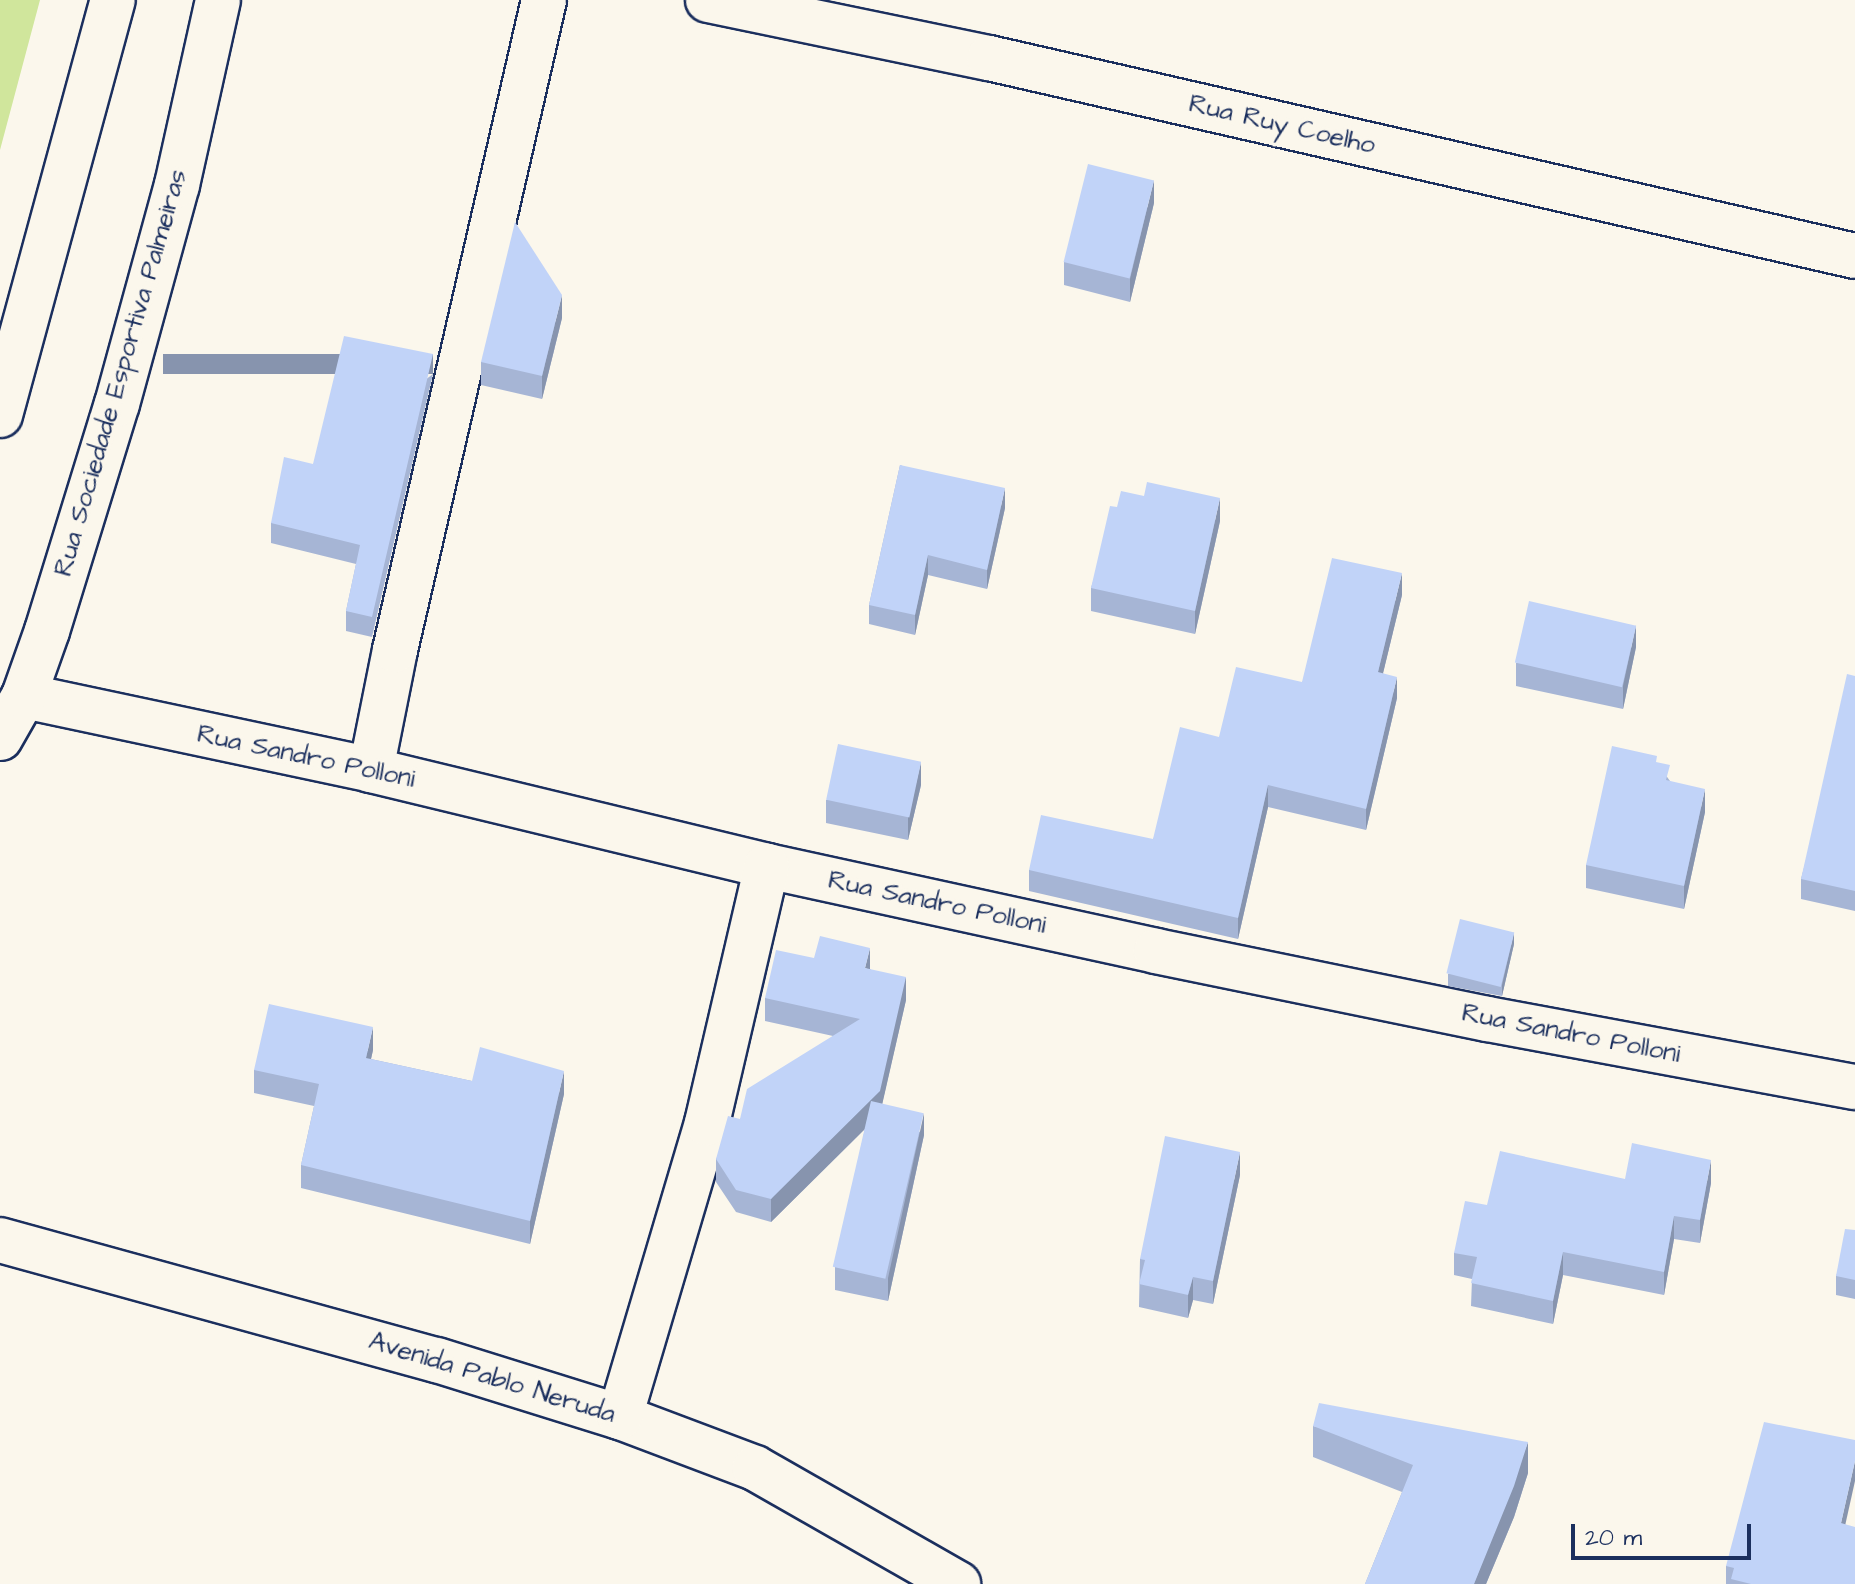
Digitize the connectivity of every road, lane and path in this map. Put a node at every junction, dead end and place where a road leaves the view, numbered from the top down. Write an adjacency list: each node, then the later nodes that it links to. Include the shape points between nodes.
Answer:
1 (113, 0): 6 (street)
2 (218, 0): 7 (street, Rua Sociedade Esportiva Palmeiras, via 177,185 117,404)
3 (544, 0): 9 (street)
4 (708, 0): 5 (street, Rua Ruy Coelho, via 989,58)
5 (1855, 256)
6 (0, 415)
7 (24, 696): 8 (street, Rua Sociedade Esportiva Palmeiras); 9 (street, Rua Sandro Polloni)
8 (0, 738)
9 (371, 770): 10 (street, Rua Sandro Polloni)
10 (767, 866): 11 (street, Rua Sandro Polloni, via 1231,967); 13 (street, via 707,1123)
11 (1855, 1087)
12 (0, 1240): 13 (street, Avenida Pablo Neruda, via 423,1355)
13 (620, 1417): 14 (street, Avenida Pablo Neruda, via 755,1468)
14 (958, 1584)

